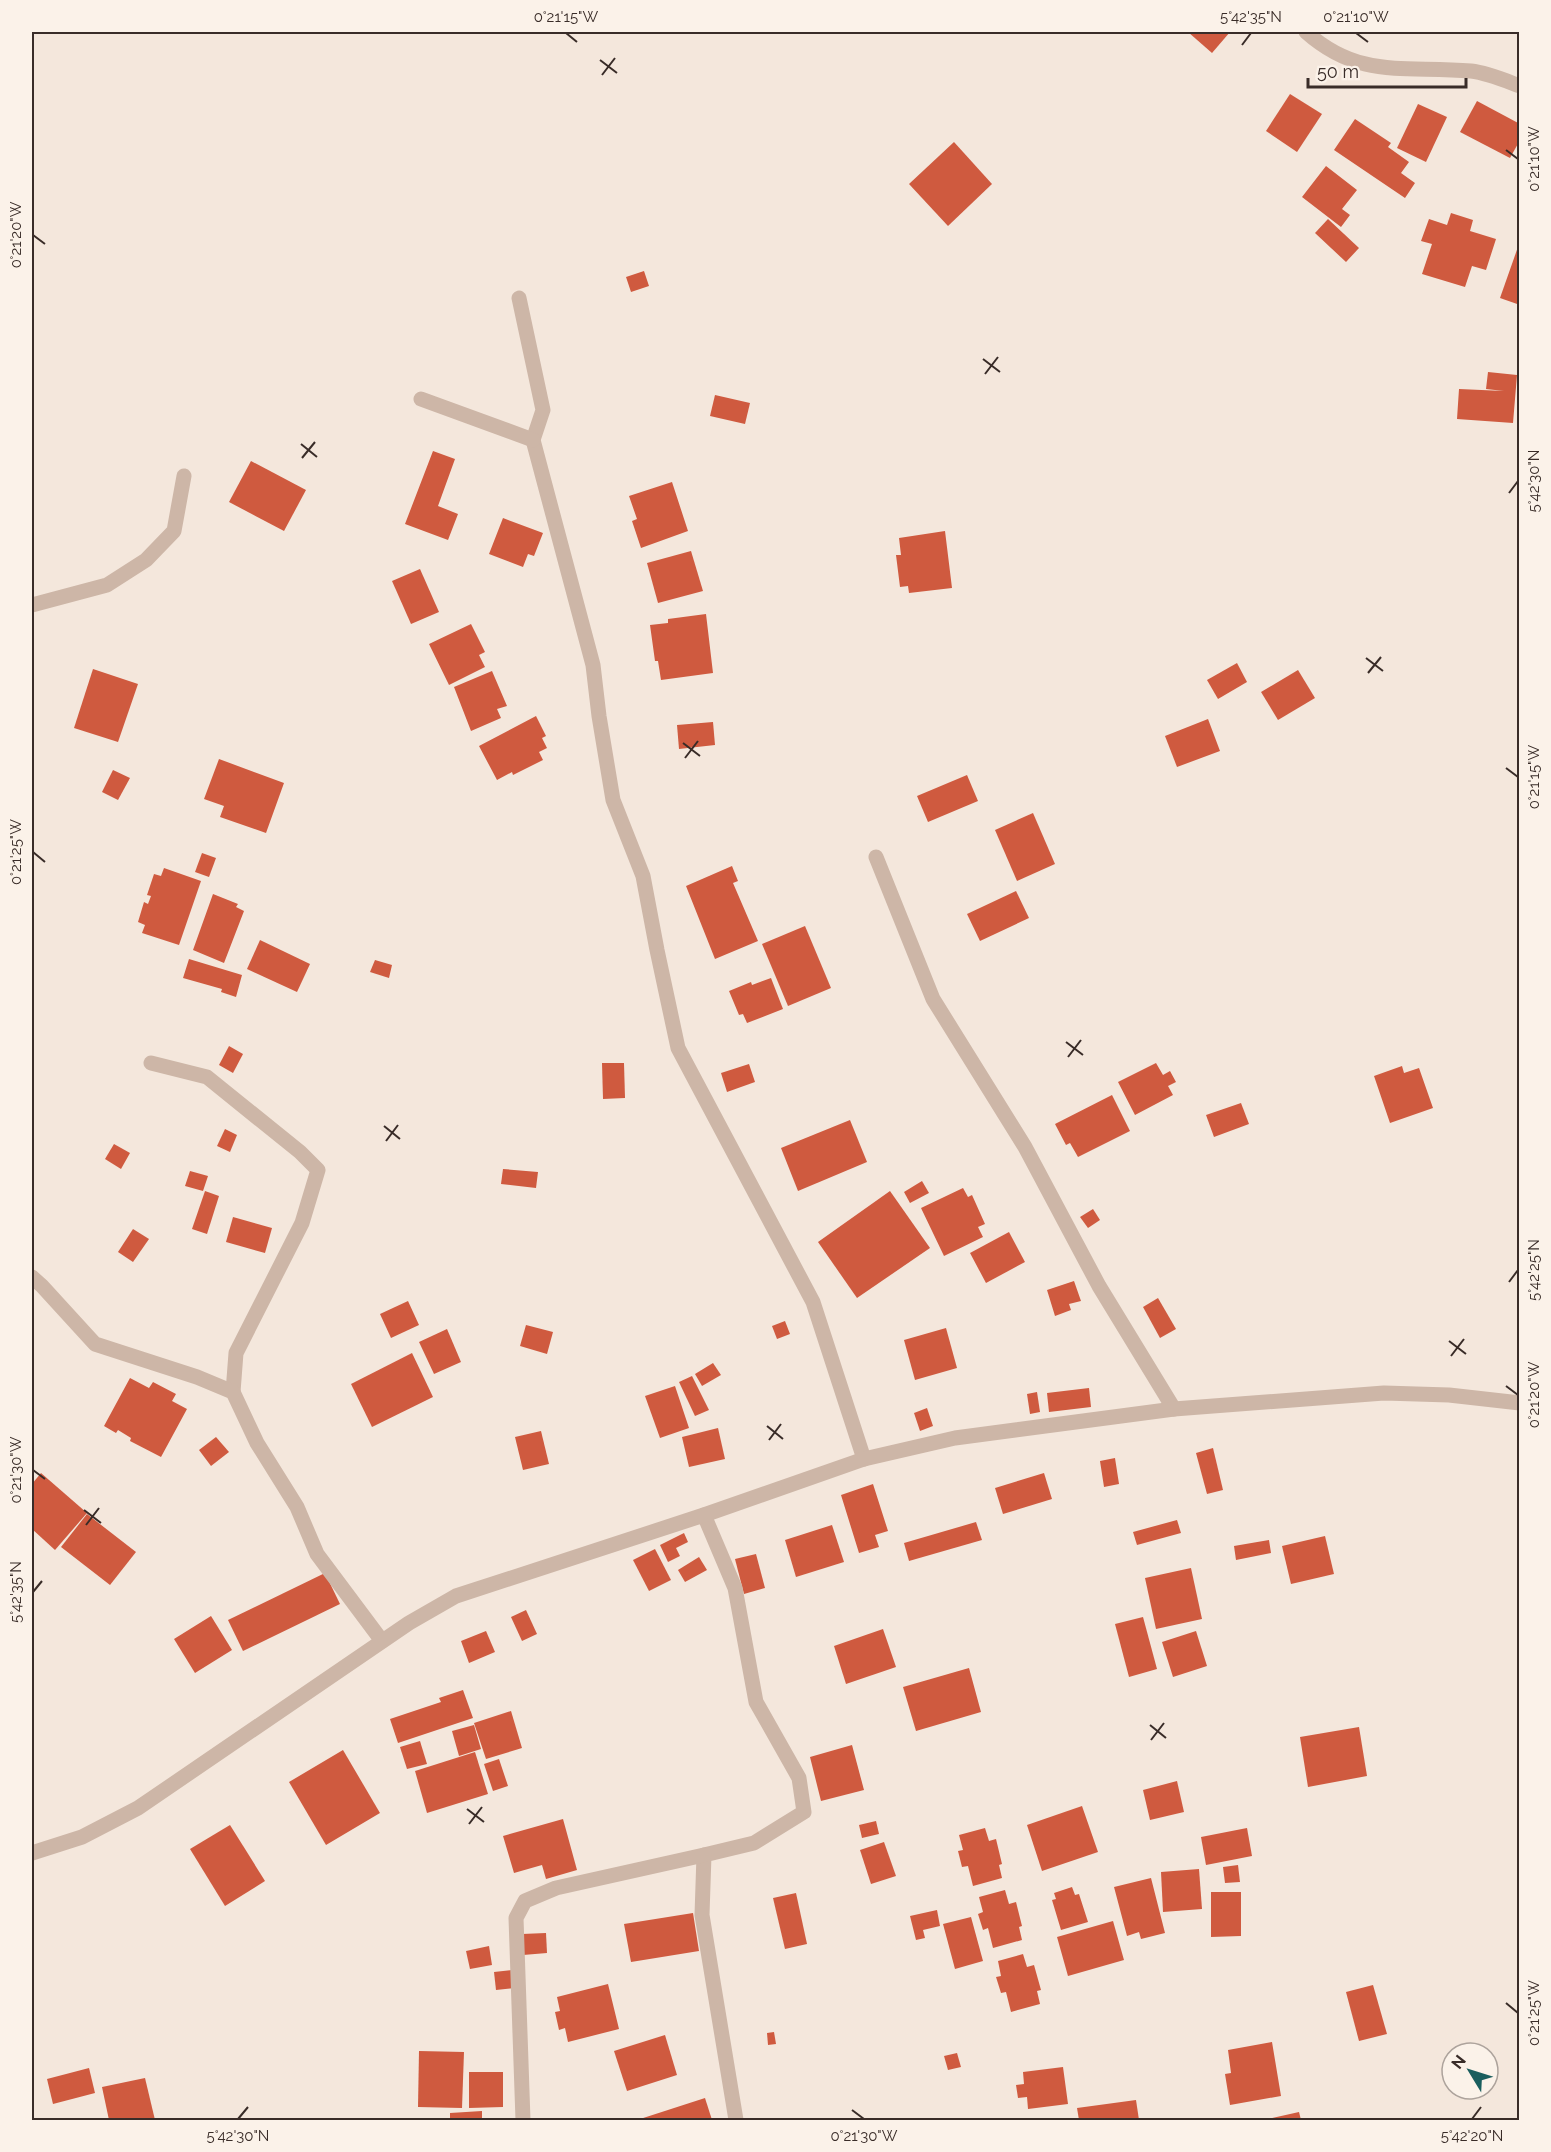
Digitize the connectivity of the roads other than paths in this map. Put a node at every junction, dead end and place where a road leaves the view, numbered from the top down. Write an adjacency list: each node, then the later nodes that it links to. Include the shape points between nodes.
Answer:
1 (1306, 32): 2 (street, via 1340,56 1385,69 1472,71)
2 (1520, 86)
3 (519, 298): 5 (street, via 543,410)
4 (421, 399): 5 (street)
5 (533, 440): 14 (street, via 593,665 613,800 643,876 678,1048 813,1302)
6 (184, 476): 7 (street, via 174,531 146,560 107,585)
7 (32, 605)
8 (876, 857): 13 (street, via 933,999 1024,1147 1099,1286)
9 (151, 1063): 11 (street, via 207,1077 318,1170 302,1223 236,1353)
10 (32, 1277): 11 (street, via 95,1344)
11 (233, 1392): 16 (street, via 257,1443 297,1507 317,1554)
12 (1520, 1403): 13 (street, via 1384,1393)
13 (1174, 1409): 14 (street, via 955,1438)
14 (864, 1460): 15 (street)
15 (704, 1515): 16 (street, via 456,1596); 18 (street, via 735,1588 756,1702 799,1778 804,1812 754,1843)
16 (382, 1641): 17 (street, via 138,1808 82,1837)
17 (32, 1854)
18 (704, 1855): 19 (street, via 556,1888 525,1901 516,1918); 20 (street, via 702,1915)
19 (523, 2121)
20 (736, 2121)

